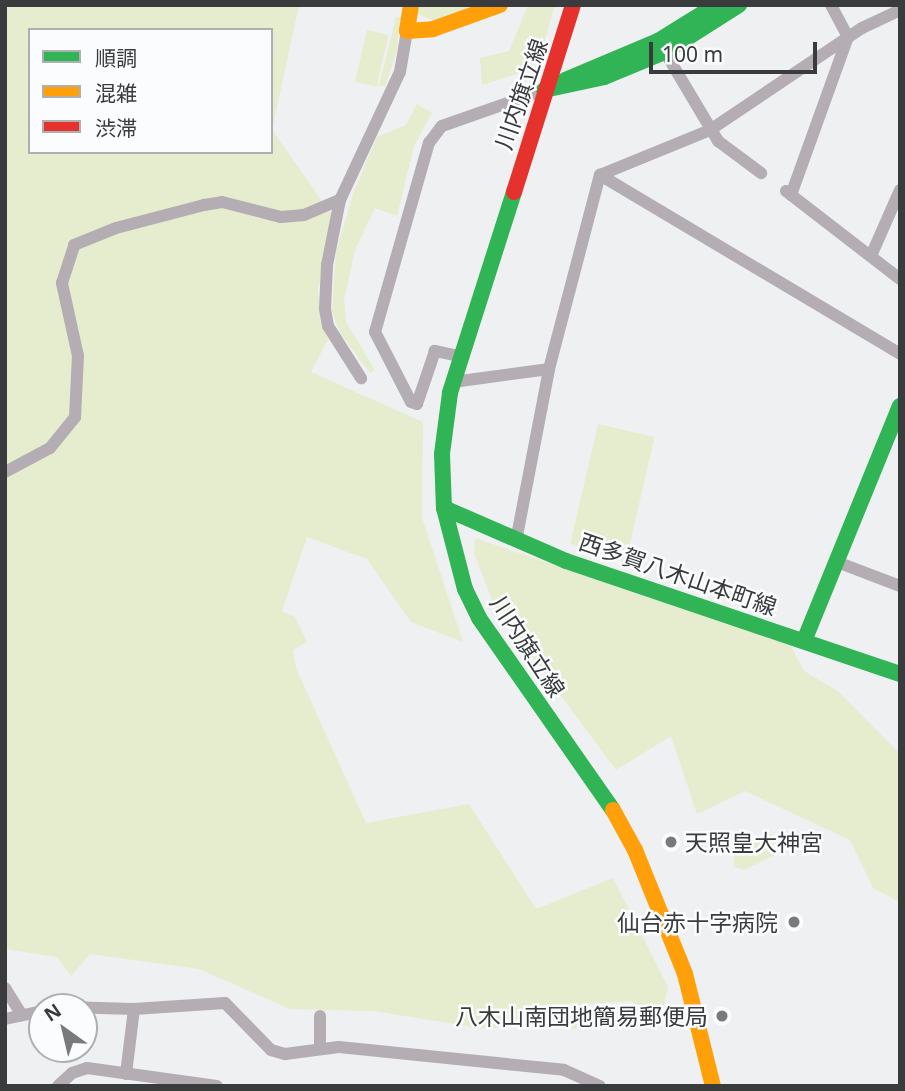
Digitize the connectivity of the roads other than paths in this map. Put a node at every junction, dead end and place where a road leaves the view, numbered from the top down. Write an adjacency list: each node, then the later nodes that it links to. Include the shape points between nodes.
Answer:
1 (411, 5): 8 (street)
2 (500, 5): 8 (street, via 433,29)
3 (573, 5): 11 (street, 川内旗立線)
4 (716, 5): 11 (street, via 659,41)
5 (739, 5): 10 (street)
6 (831, 5): 9 (street)
7 (900, 10): 9 (street)
8 (407, 31): 16 (street, via 400,72)
9 (848, 37): 12 (street); 17 (street, via 788,193)
10 (665, 52): 11 (street, via 604,77); 12 (street)
11 (544, 90): 20 (street, 川内旗立線); 20 (street, via 442,126 429,143 375,332 411,402 417,404 435,351)
12 (710, 130): 13 (street); 14 (street)
13 (761, 173)
14 (600, 176): 19 (street); 21 (street)
15 (900, 190): 17 (street)
16 (340, 200): 22 (street, via 327,265 325,309 328,326); 25 (street, via 304,215 281,217 222,202 204,205 116,228 74,245 62,283 78,356 75,417 50,449)
17 (871, 256): 18 (street)
18 (900, 279)
19 (900, 354)
20 (459, 356): 23 (street, 川内旗立線)
21 (549, 369): 23 (street); 27 (street)
22 (360, 378)
23 (453, 382): 26 (street, 川内旗立線, via 442,454)
24 (900, 406): 28 (street)
25 (5, 472)
26 (444, 508): 27 (street, 西多賀八木山本町線); 44 (street, 川内旗立線, via 465,589 479,618 615,813 638,857 685,974)
27 (516, 541): 30 (street, 西多賀八木山本町線)
28 (837, 562): 29 (street); 30 (street)
29 (900, 586)
30 (804, 641): 31 (street, 西多賀八木山本町線)
31 (900, 674)
32 (5, 988): 36 (street)
33 (98, 1008): 34 (street)
34 (134, 1009): 39 (street, via 225,1003 271,1050 285,1054); 40 (street)
35 (28, 1014): 36 (street)
36 (22, 1015): 38 (street)
37 (320, 1016): 39 (street)
38 (5, 1018)
39 (320, 1049): 43 (street, via 339,1047 564,1070)
40 (126, 1074): 41 (street, via 88,1068); 42 (street)
41 (58, 1086)
42 (217, 1086)
43 (600, 1086)
44 (713, 1086)

